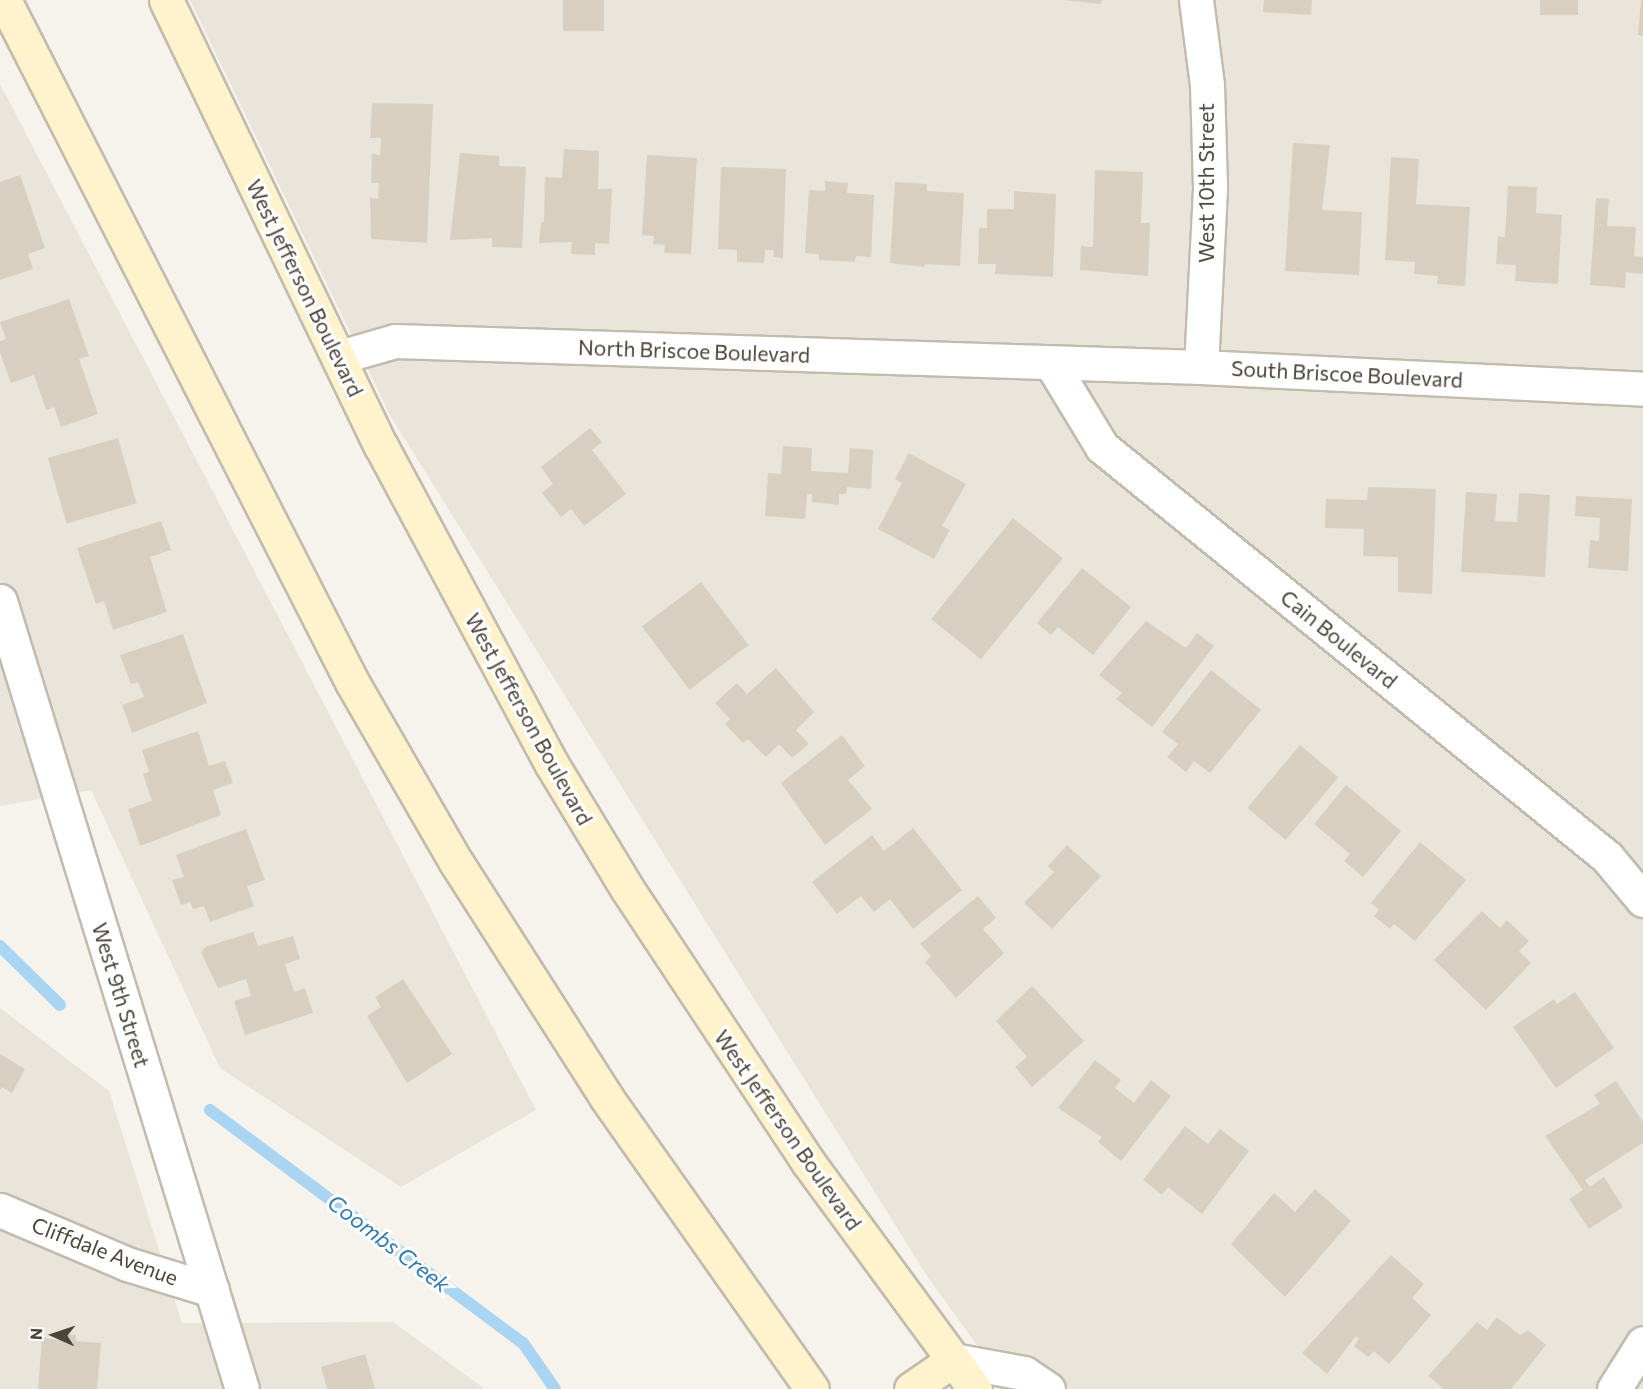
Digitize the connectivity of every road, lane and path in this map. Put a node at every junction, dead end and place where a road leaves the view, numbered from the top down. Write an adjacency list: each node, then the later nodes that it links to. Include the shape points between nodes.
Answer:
1 (4, 0): 15 (main road, via 346,672 456,862 606,1097)
2 (166, 0): 4 (main road, West Jefferson Boulevard)
3 (1196, 0): 6 (street, West 10th Street, via 1207,84 1210,189)
4 (339, 357): 5 (street, North Briscoe Boulevard, via 395,340); 13 (main road, West Jefferson Boulevard, via 447,574 550,763 614,868 808,1162)
5 (1051, 363): 6 (street, South Briscoe Boulevard); 9 (street, Cain Boulevard, via 1102,447 1607,857)
6 (1201, 367): 7 (street, South Briscoe Boulevard)
7 (1643, 389)
8 (0, 602): 11 (street, West 9th Street)
9 (1643, 900)
10 (0, 1210): 11 (street, Cliffdale Avenue, via 128,1264)
11 (212, 1290): 14 (street, West 9th Street)
12 (1643, 1343): 19 (street)
13 (953, 1360): 16 (main road); 17 (main road, West Jefferson Boulevard); 18 (street, via 1024,1373)
14 (242, 1389)
15 (812, 1389)
16 (911, 1389)
17 (975, 1389)
18 (1048, 1389)
19 (1614, 1389)

